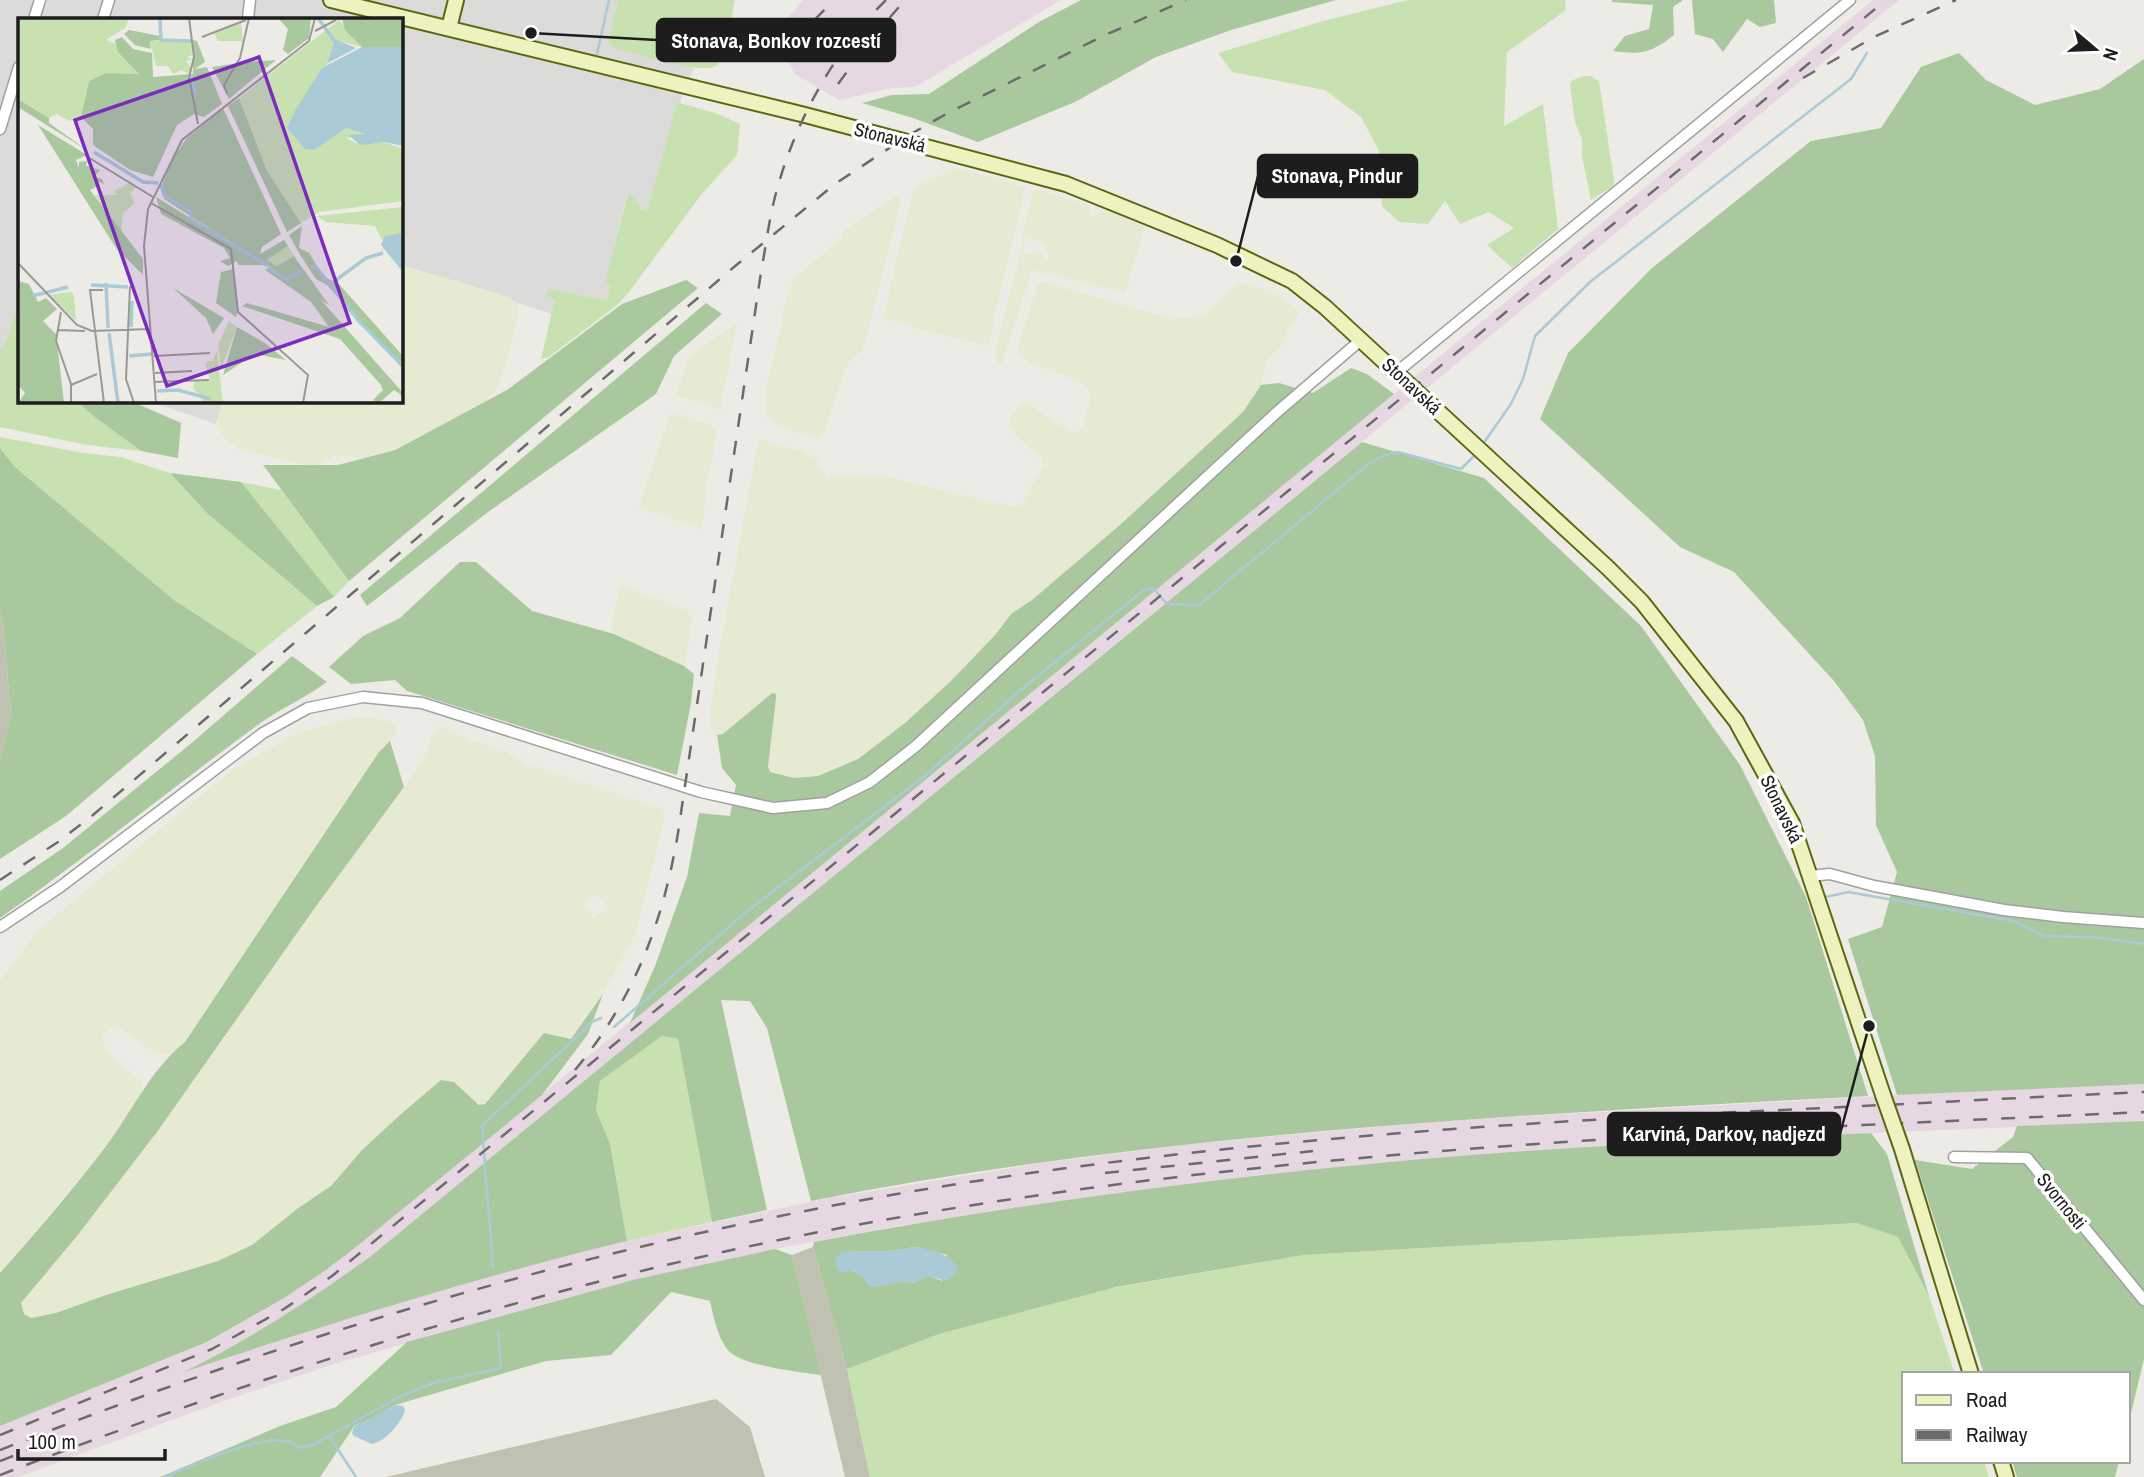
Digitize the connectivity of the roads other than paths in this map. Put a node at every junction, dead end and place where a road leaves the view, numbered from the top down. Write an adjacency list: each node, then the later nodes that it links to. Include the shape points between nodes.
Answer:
1 (40, 0): 7 (street)
2 (108, 0): 8 (street)
3 (250, 0): 9 (street)
4 (331, 0): 10 (street, Stonavská)
5 (456, 0): 10 (street)
6 (1850, 0): 14 (street)
7 (34, 18)
8 (103, 18)
9 (248, 18)
10 (450, 28): 13 (street, Stonavská, via 1066,184 1271,269)
11 (18, 70): 12 (street)
12 (0, 129)
13 (1362, 339): 14 (street, Stonavská); 17 (street, via 916,746 870,782 827,803 761,806 701,792 422,703 363,697 308,708 263,733 60,887)
14 (1396, 372): 15 (street, Stonavská, via 1642,602 1736,721 1792,823)
15 (1809, 876): 16 (street, via 1830,874 2004,910); 20 (street, Stonavská, bridge, via 1902,1149)
16 (2144, 923)
17 (0, 926)
18 (1954, 1157): 19 (street, Svornosti, via 2027,1158)
19 (2144, 1300)
20 (1970, 1372)

